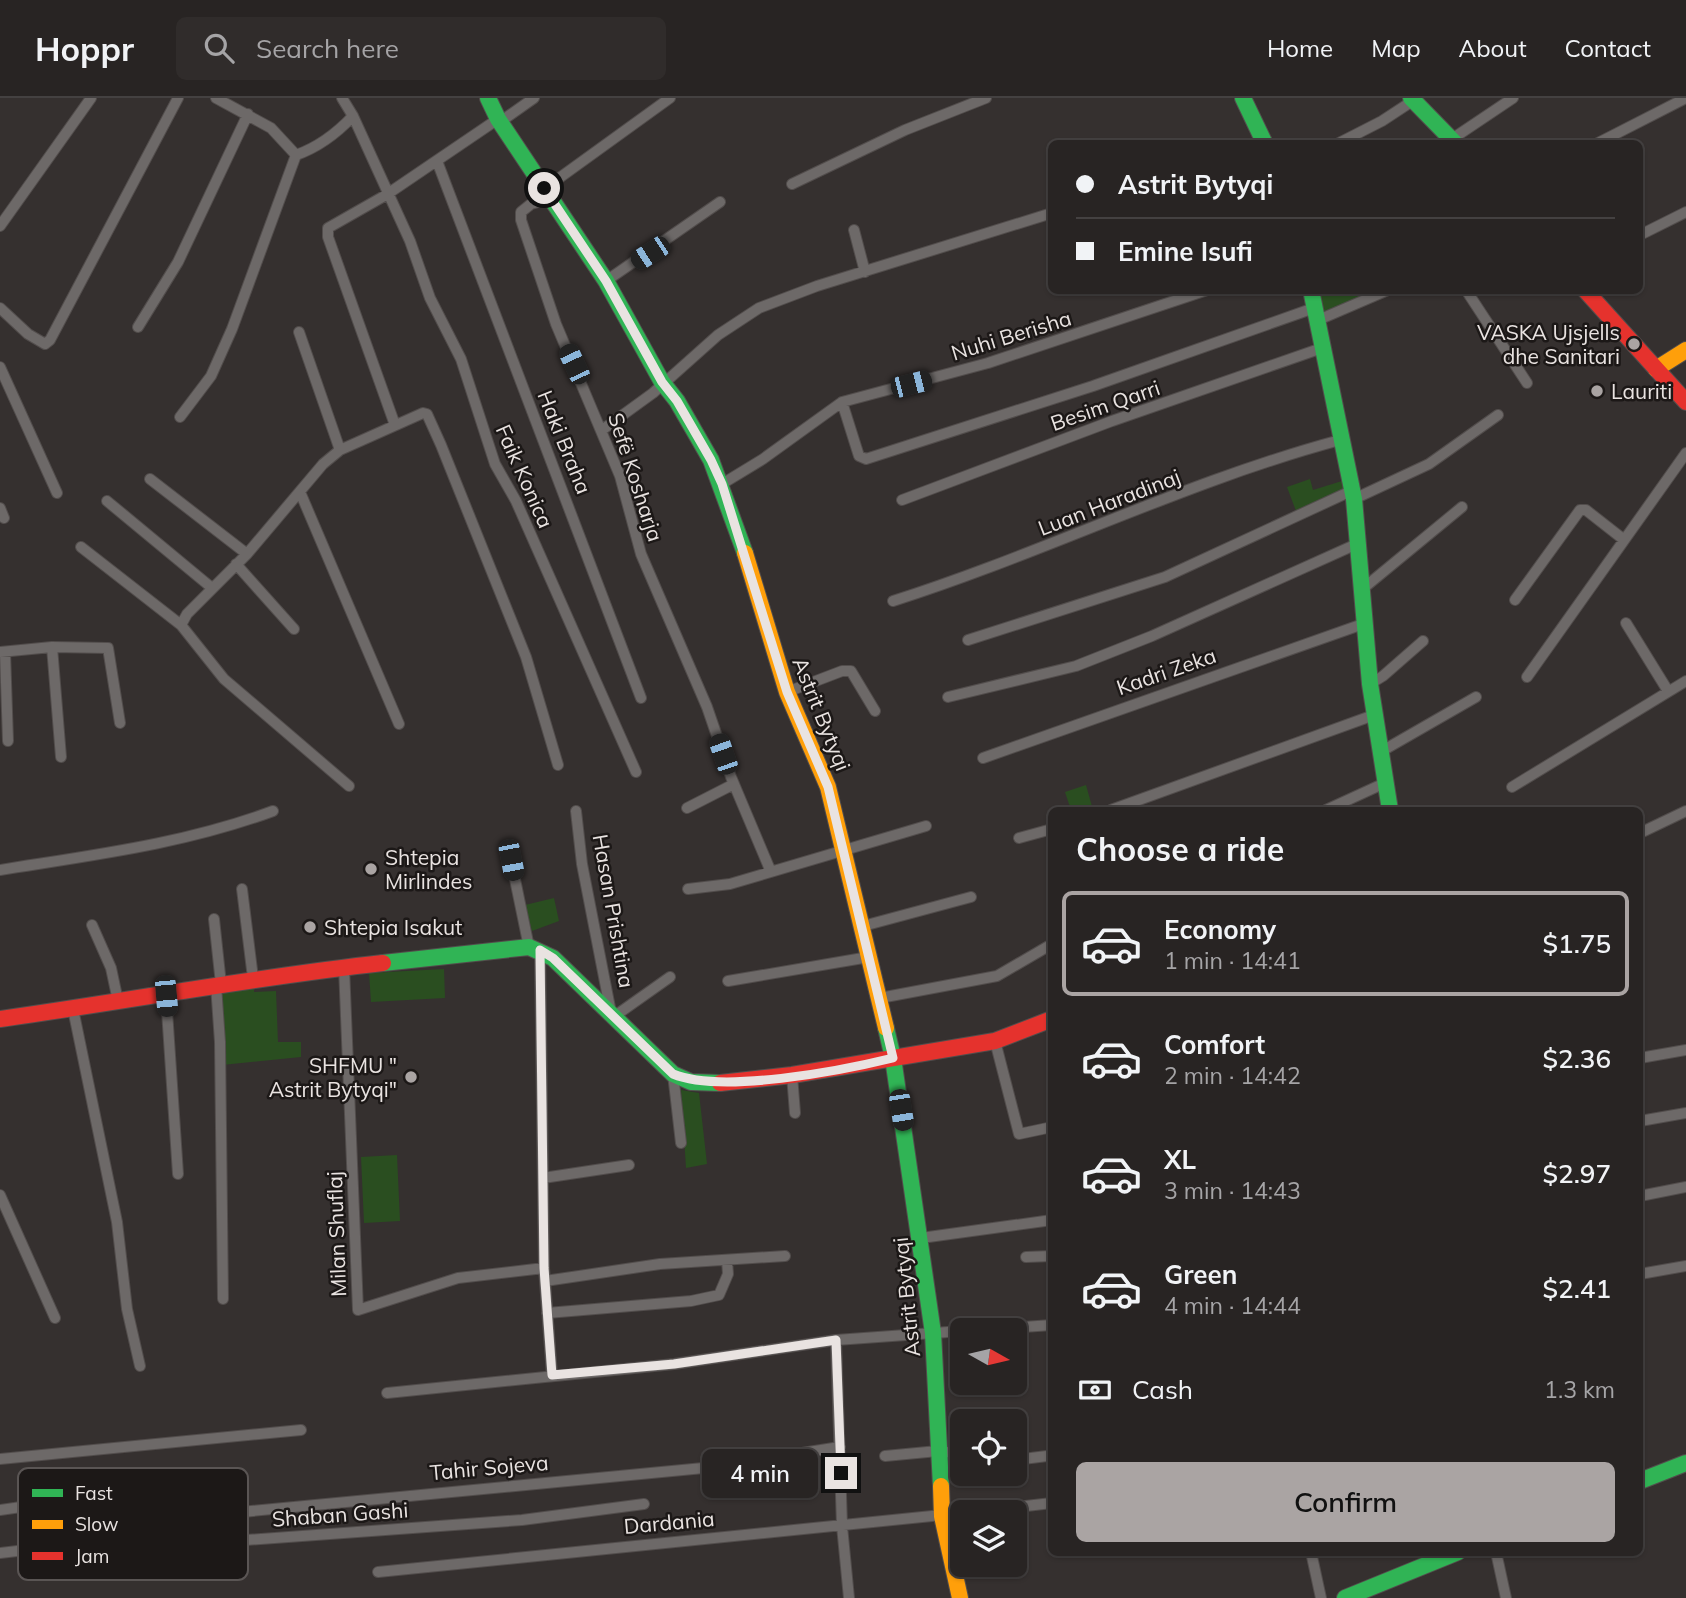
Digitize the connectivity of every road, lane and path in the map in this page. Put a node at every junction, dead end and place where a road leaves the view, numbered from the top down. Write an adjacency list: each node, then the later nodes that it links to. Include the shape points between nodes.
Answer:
1 (91, 98): 29 (street)
2 (178, 98): 39 (street, via 50,340 46,344 28,334)
3 (216, 98): 13 (street)
4 (342, 98): 14 (street, Faik Konica)
5 (488, 98): 15 (street, Astrit Bytyqi)
6 (534, 98): 15 (street)
7 (670, 98): 24 (street, Sefë Kosharja)
8 (986, 98): 23 (street, via 905,130)
9 (1243, 98): 16 (street)
10 (1513, 98): 19 (street)
11 (1686, 98): 20 (street)
12 (1414, 99): 17 (street); 18 (street)
13 (248, 114): 21 (street, via 271,128); 41 (street, via 178,262)
14 (353, 116): 21 (street, via 339,132); 25 (street, Faik Konica)
15 (499, 120): 22 (street); 24 (street, Astrit Bytyqi)
16 (1263, 140)
17 (1345, 140)
18 (1449, 140)
19 (1454, 140)
20 (1604, 140)
21 (296, 155): 52 (street, via 216,364)
22 (438, 161): 25 (street); 90 (street, Haki Braha)
23 (792, 184)
24 (547, 193): 33 (street, Astrit Bytyqi); 54 (street, Sefë Kosharja, via 521,212 521,220 556,324)
25 (386, 195): 53 (street, via 328,228 328,237); 100 (street, Faik Konica, via 461,359 495,464 516,501)
26 (720, 202): 33 (street)
27 (1686, 212): 31 (street)
28 (1048, 214): 32 (street)
29 (0, 226)
30 (854, 230): 32 (street)
31 (1643, 234)
32 (865, 272): 47 (street, via 759,308 718,334)
33 (606, 281): 47 (street, Astrit Bytyqi)
34 (1195, 294): 49 (street, Nuhi Berisha, via 988,363)
35 (1312, 294): 40 (street)
36 (1376, 294): 40 (street)
37 (1469, 294): 48 (street)
38 (1589, 294): 46 (street)
39 (0, 308)
40 (1315, 314): 43 (street); 49 (street, via 866,459 859,456)
41 (138, 327)
42 (299, 332): 56 (street)
43 (1322, 348): 55 (street); 63 (street, Besim Qarri)
44 (1686, 349): 46 (street)
45 (0, 367): 61 (street)
46 (1656, 369): 50 (street)
47 (662, 382): 54 (street); 59 (street, Astrit Bytyqi)
48 (1527, 383)
49 (842, 402): 59 (street, Nuhi Berisha)
50 (1686, 402)
51 (1498, 415): 62 (street, via 1429,464)
52 (180, 417)
53 (395, 425): 56 (street); 99 (street, via 427,414 526,657)
54 (602, 430): 102 (street, Sefë Kosharja, via 641,554 707,707)
55 (1340, 440): 62 (street); 74 (street, Luan Haradinaj)
56 (340, 450): 60 (street)
57 (1686, 453): 66 (street)
58 (150, 479): 69 (street)
59 (722, 484): 87 (street, Astrit Bytyqi)
60 (300, 492): 69 (street); 94 (street)
61 (57, 493)
62 (1352, 495): 67 (street); 79 (street, via 1165,577)
63 (902, 500)
64 (107, 501): 71 (street)
65 (1462, 507): 72 (street)
66 (1623, 539): 73 (street, via 1580,510); 83 (street)
67 (1359, 543): 72 (street); 88 (street, via 1076,666)
68 (81, 547): 77 (street)
69 (247, 554): 70 (street)
70 (236, 564): 71 (street); 78 (street)
71 (212, 588): 77 (street)
72 (1360, 591): 76 (street)
73 (1516, 600)
74 (893, 601)
75 (1626, 623): 86 (street)
76 (1363, 624): 85 (street); 98 (street, Kadri Zeka)
77 (181, 625): 103 (street, via 224,679)
78 (294, 629)
79 (968, 640)
80 (1423, 641): 85 (street)
81 (52, 647): 82 (street); 93 (street, via 108,648); 97 (street)
82 (3, 652): 95 (street)
83 (1527, 677)
84 (1686, 681): 86 (street)
85 (1370, 684): 92 (street)
86 (1668, 691): 104 (street)
87 (787, 692): 91 (street, via 851,671); 116 (street, Astrit Bytyqi, via 828,787)
88 (948, 697)
89 (1476, 697): 96 (street)
90 (641, 698)
91 (875, 711)
92 (1374, 715): 96 (street); 105 (street)
93 (120, 723)
94 (400, 724)
95 (8, 741)
96 (1382, 751): 101 (street)
97 (61, 757)
98 (983, 758)
99 (558, 765)
100 (636, 772)
101 (1387, 782): 106 (street); 107 (street)
102 (734, 784): 108 (street); 119 (street, Sefë Kosharja)
103 (349, 786)
104 (1512, 787)
105 (1119, 807)
106 (1333, 807)
107 (1390, 807)
108 (687, 808)
109 (273, 811): 118 (street, via 219,831)
110 (576, 811): 138 (street, Hasan Prishtina)
111 (1686, 811): 114 (street)
112 (926, 826): 116 (street)
113 (1048, 830): 115 (street)
114 (1643, 832)
115 (1019, 838)
116 (844, 849): 119 (street); 125 (street, Astrit Bytyqi)
117 (511, 860): 127 (street)
118 (0, 870)
119 (771, 872): 121 (street, via 730,884)
120 (242, 889): 131 (street)
121 (688, 889)
122 (971, 897): 125 (street)
123 (214, 919): 133 (street)
124 (92, 925): 136 (street, via 111,968)
125 (863, 926): 128 (street, Astrit Bytyqi)
126 (1048, 946): 135 (street, via 997,976)
127 (534, 948): 129 (street); 138 (street, Hasan Prishtina, via 553,958); 154 (street)
128 (869, 957): 132 (street); 135 (street, Astrit Bytyqi)
129 (344, 967): 131 (street); 165 (street, Milan Shuflaj, via 358,1310 458,1278)
130 (670, 977): 138 (street, Hasan Prishtina)
131 (253, 978): 133 (street)
132 (728, 981)
133 (218, 984): 134 (street); 168 (street)
134 (166, 996): 136 (street); 153 (street)
135 (880, 998): 144 (street, Astrit Bytyqi)
136 (118, 1001): 137 (street)
137 (73, 1009): 139 (street); 176 (street, via 117,1222 127,1309)
138 (612, 1018): 145 (street, Hasan Prishtina)
139 (0, 1019)
140 (1048, 1021): 141 (street, Hasan Prishtina)
141 (995, 1041): 144 (street, Hasan Prishtina); 150 (street, via 1019,1134)
142 (1686, 1050): 143 (street)
143 (1643, 1057)
144 (893, 1058): 146 (street, Hasan Prishtina); 159 (street, Astrit Bytyqi)
145 (673, 1074): 146 (street, Hasan Prishtina, via 691,1082 719,1083); 151 (street)
146 (793, 1075): 148 (street)
147 (1686, 1113): 149 (street)
148 (795, 1114)
149 (1643, 1120)
150 (1048, 1128)
151 (681, 1143)
152 (629, 1165): 154 (street)
153 (178, 1174)
154 (543, 1178): 165 (street)
155 (1686, 1187): 157 (street)
156 (0, 1195): 170 (street)
157 (1643, 1195)
158 (1048, 1221): 159 (street)
159 (921, 1238): 174 (street, Astrit Bytyqi)
160 (785, 1256): 163 (street)
161 (1048, 1256): 162 (street)
162 (1026, 1257)
163 (727, 1260): 167 (street, via 660,1264); 169 (street, via 719,1295)
164 (1686, 1266): 166 (street)
165 (544, 1268): 167 (street)
166 (1643, 1273)
167 (545, 1281): 169 (street)
168 (223, 1300)
169 (547, 1312): 177 (street)
170 (55, 1318)
171 (1048, 1325): 172 (street)
172 (1027, 1327)
173 (950, 1332): 174 (street)
174 (933, 1333): 175 (street); 181 (street, Astrit Bytyqi)
175 (836, 1340): 177 (street, via 674,1364); 180 (street)
176 (140, 1366)
177 (552, 1375): 178 (street)
178 (387, 1393)
179 (301, 1430): 186 (street)
180 (840, 1447): 194 (street, Tahir Sojeva, via 714,1467); 197 (street)
181 (939, 1451): 182 (street); 183 (street); 196 (street, Astrit Bytyqi)
182 (950, 1452)
183 (885, 1456)
184 (1047, 1456): 185 (street)
185 (1027, 1458)
186 (0, 1459)
187 (1686, 1463): 188 (street)
188 (1643, 1480)
189 (1048, 1503): 191 (street)
190 (644, 1504): 198 (street, Shaban Gashi, via 522,1520)
191 (1027, 1506)
192 (18, 1507): 193 (street)
193 (0, 1510)
194 (248, 1511)
195 (950, 1515): 196 (street, Dardania)
196 (942, 1516): 197 (street, Dardania); 206 (street, Astrit Bytyqi)
197 (842, 1526): 204 (street, Dardania); 205 (street)
198 (248, 1540)
199 (18, 1551): 200 (street, Shaban Gashi)
200 (0, 1553)
201 (1312, 1556): 207 (street)
202 (1448, 1556): 208 (street)
203 (1497, 1556): 209 (street)
204 (378, 1572)
205 (849, 1598)
206 (960, 1598)
207 (1321, 1598)
208 (1345, 1598)
209 (1506, 1598)

